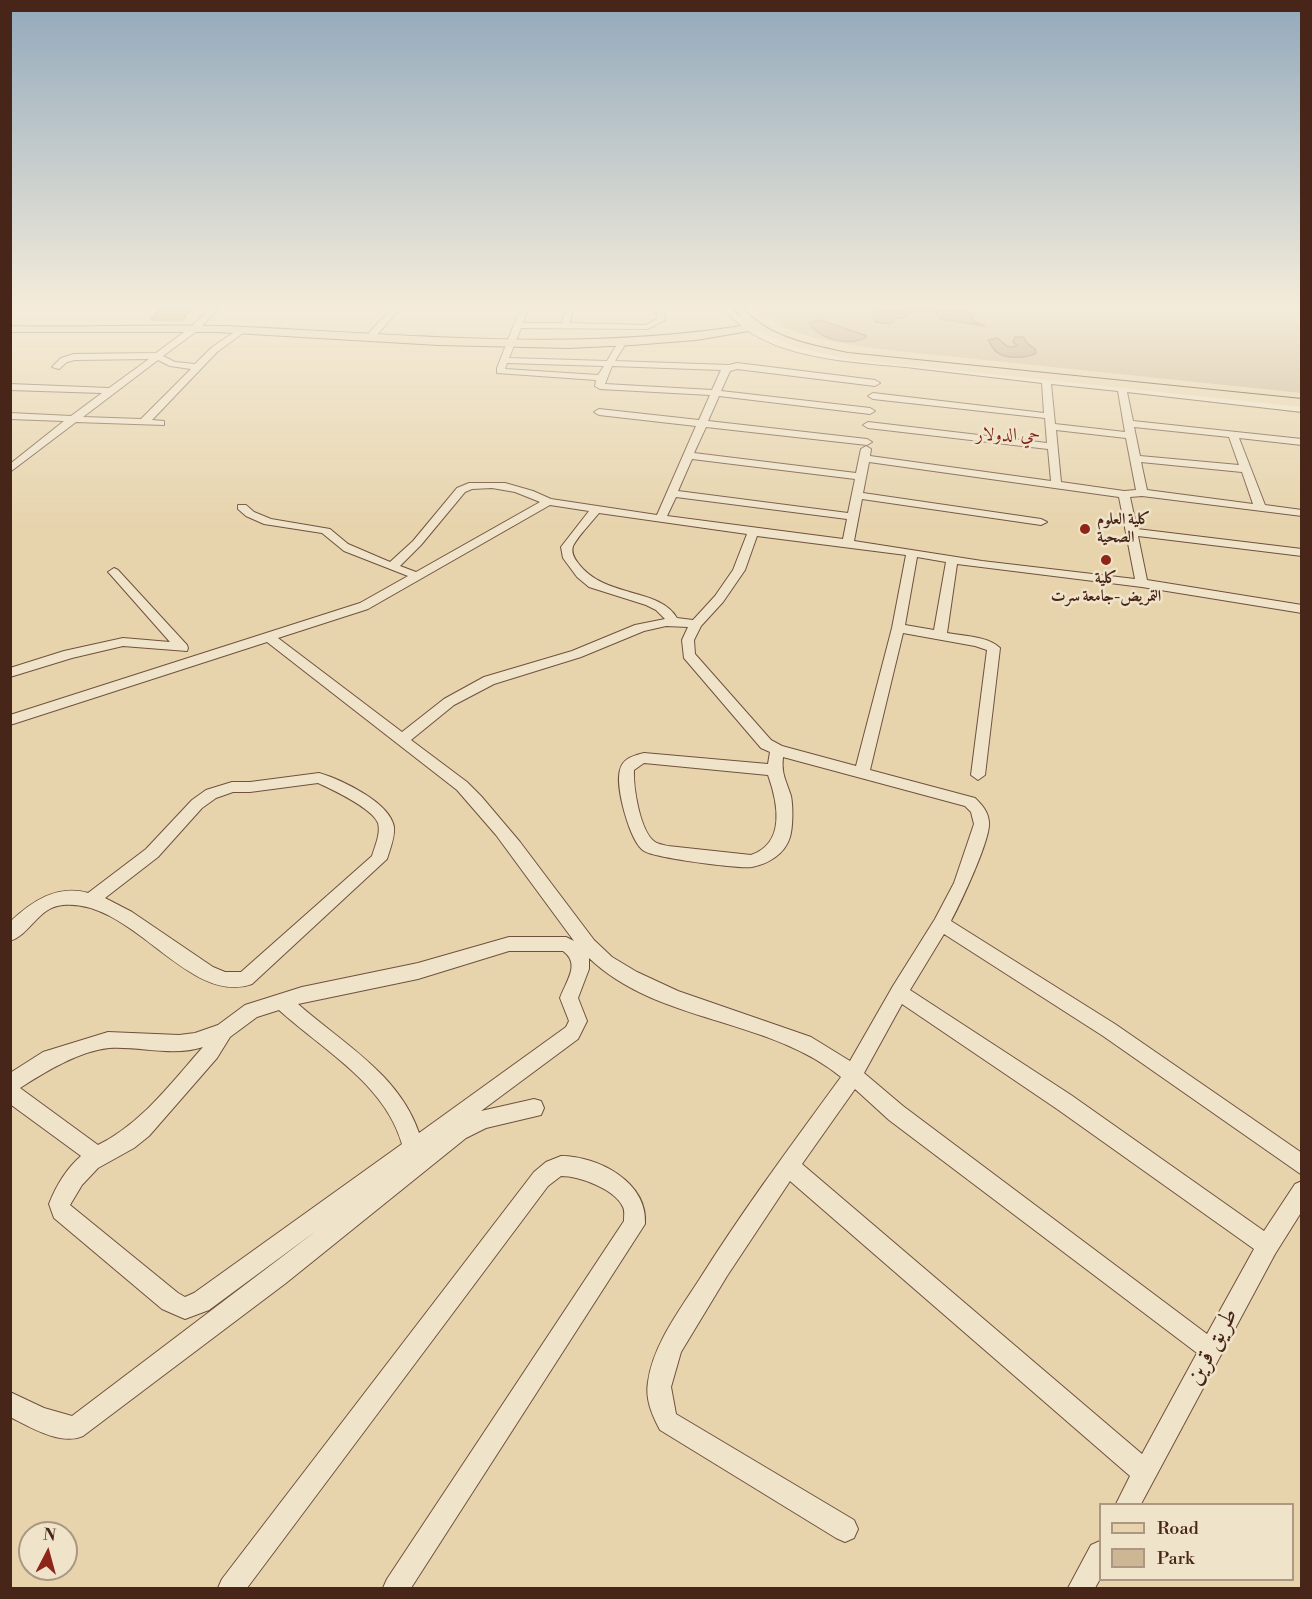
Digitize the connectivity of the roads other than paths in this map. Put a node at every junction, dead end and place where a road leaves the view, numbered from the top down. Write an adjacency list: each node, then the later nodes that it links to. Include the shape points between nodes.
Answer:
1 (601, 378): 15 (street, via 600,386 607,388)
2 (127, 379): 14 (street)
3 (185, 379): 25 (street)
4 (722, 379): 15 (street)
5 (839, 379): 11 (street)
6 (875, 379): 11 (street)
7 (1016, 379): 10 (street)
8 (1048, 379): 13 (main road)
9 (1106, 379): 17 (main road)
10 (1046, 382): 13 (street); 23 (street)
11 (875, 383): 16 (street)
12 (10, 387): 14 (street)
13 (1121, 387): 18 (main road); 19 (street); 28 (street)
14 (111, 391): 24 (street)
15 (716, 393): 20 (street); 27 (street)
16 (873, 396): 20 (street); 23 (street)
17 (1302, 399)
18 (1302, 404)
19 (1302, 409)
20 (870, 411): 29 (street)
21 (599, 412): 27 (street)
22 (10, 416): 24 (street)
23 (1050, 416): 30 (street)
24 (72, 420): 25 (street); 39 (street)
25 (144, 422): 26 (street)
26 (161, 423)
27 (701, 423): 33 (street); 36 (street)
28 (1127, 423): 31 (street); 32 (street)
29 (868, 425): 33 (street); 35 (street)
30 (1052, 427): 31 (street); 35 (street)
31 (1130, 435): 37 (street)
32 (1233, 435): 34 (street); 40 (street)
33 (867, 442): 38 (street)
34 (1302, 442)
35 (1054, 447): 42 (street)
36 (688, 455): 41 (street); 43 (street)
37 (1134, 458): 40 (street); 44 (street)
38 (864, 459): 41 (street); 42 (street)
39 (10, 469)
40 (1244, 469): 49 (street)
41 (860, 477): 46 (street)
42 (1056, 483): 45 (street)
43 (672, 493): 52 (street); 53 (street)
44 (1142, 493): 45 (street); 49 (street)
45 (1124, 494): 56 (street)
46 (856, 495): 52 (street); 54 (street)
47 (548, 502): 50 (street); 61 (street, via 527,492 490,485 467,486); 63 (street)
48 (242, 507): 61 (street, via 249,515 273,524 332,533 346,549)
49 (1260, 507): 51 (street)
50 (597, 508): 53 (street); 66 (street, via 567,547 567,556 591,583 662,608)
51 (1302, 513)
52 (853, 517): 57 (street)
53 (661, 518): 55 (street)
54 (1041, 522)
55 (753, 532): 57 (street); 67 (street, via 739,570)
56 (1132, 532): 59 (street); 64 (street)
57 (848, 543): 58 (street)
58 (912, 553): 60 (street); 68 (street)
59 (1302, 553)
60 (952, 560): 64 (street); 69 (street)
61 (393, 566): 63 (street)
62 (114, 572): 71 (street)
63 (417, 576): 70 (street, via 364,606)
64 (1142, 583): 65 (street)
65 (1302, 609)
66 (672, 621): 67 (street); 75 (street, via 635,628 586,650 481,684 436,712)
67 (696, 624): 76 (street, via 688,640 689,655 760,739)
68 (898, 628): 69 (street); 78 (street)
69 (940, 635): 79 (street, via 994,648)
70 (269, 637): 72 (street); 75 (street)
71 (181, 647): 72 (street); 73 (street, via 123,642)
72 (199, 659): 74 (street)
73 (10, 673)
74 (10, 720)
75 (402, 740): 86 (street, via 483,807 604,961 634,980 794,1038 824,1053)
76 (777, 750): 77 (street); 78 (street)
77 (774, 770): 77 (street, via 784,799 784,816 782,837 769,855 751,861 668,852 650,847 640,836 626,786 627,770 634,760)
78 (862, 773): 81 (street, via 970,802 978,810 982,824 962,883)
79 (978, 775)
80 (93, 898): 80 (street, via 152,853 197,804 222,789 319,778 333,782 385,820 379,859 246,979 229,982 216,978); 82 (street, via 67,897 47,903)
81 (941, 924): 83 (street); 92 (street, via 1109,1030)
82 (10, 934)
83 (899, 992): 86 (street); 95 (street, via 1064,1102)
84 (282, 1001): 85 (street, via 251,1011); 90 (street, via 386,1091 403,1118); 90 (street, via 418,971 509,944 566,944 578,954 582,968 569,998 578,1021 572,1033)
85 (224, 1031): 87 (street, via 179,1043 108,1040 50,1058); 91 (street, via 142,1129 128,1141)
86 (853, 1075): 93 (street); 96 (street, via 896,1113)
87 (10, 1084)
88 (10, 1092): 91 (street)
89 (534, 1108): 97 (street, via 482,1119 459,1131 269,1282 75,1428 42,1420)
90 (413, 1146): 91 (street, via 201,1302 185,1308 170,1301 61,1211 59,1204 70,1183)
91 (97, 1156)
92 (1302, 1165)
93 (790, 1167): 98 (street); 100 (street, via 727,1254 674,1343 660,1374 659,1395 668,1422)
94 (1302, 1191): 95 (street, طريق قرين)
95 (1267, 1246): 96 (street, طريق قرين)
96 (1212, 1351): 98 (street, طريق قرين)
97 (10, 1404)
98 (1144, 1473): 99 (street, طريق قرين)
99 (1129, 1503)
100 (845, 1529)
101 (1099, 1557): 104 (street)
102 (231, 1588): 103 (street, via 541,1179 559,1167 571,1166 594,1173 627,1193 633,1203 634,1224)
103 (396, 1588)
104 (1081, 1588)

